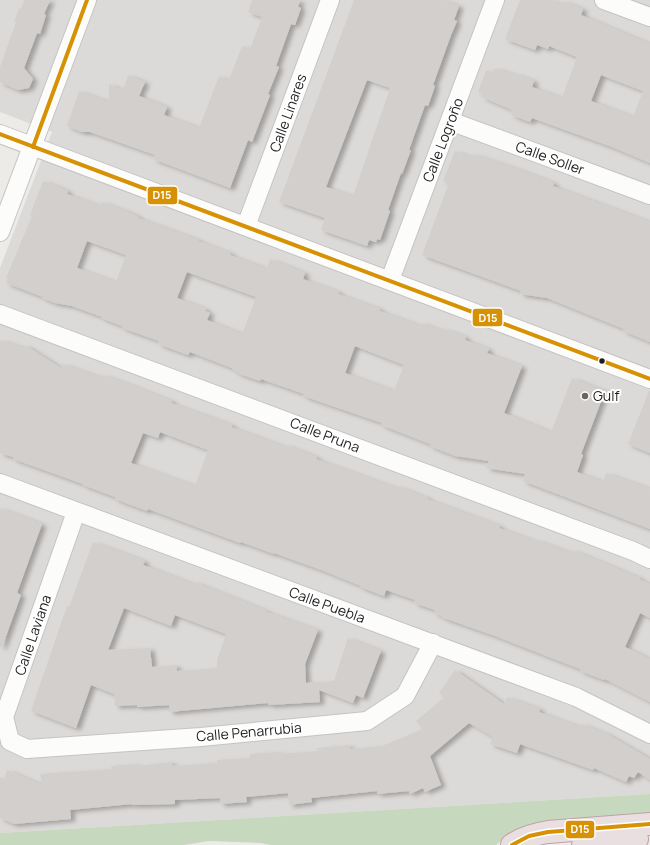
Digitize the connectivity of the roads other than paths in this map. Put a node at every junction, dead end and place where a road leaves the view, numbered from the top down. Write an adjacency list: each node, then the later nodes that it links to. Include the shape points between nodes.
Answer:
1 (87, 0): 8 (street)
2 (330, 0): 10 (street, Calle Linares)
3 (495, 0): 6 (street, Calle Logroño)
4 (604, 0): 5 (street)
5 (650, 17)
6 (450, 121): 9 (street, Calle Soller); 12 (street, Calle Logroño)
7 (0, 134): 8 (street)
8 (33, 147): 10 (street); 11 (street)
9 (650, 195)
10 (246, 226): 12 (street)
11 (0, 232)
12 (390, 280): 14 (street)
13 (0, 314): 17 (street, Calle Pruna)
14 (650, 379)
15 (0, 483): 16 (street, Calle Puebla)
16 (76, 512): 18 (street, Calle Puebla); 20 (street, Calle Laviana, via 4,717 10,741)
17 (650, 559)
18 (433, 643): 19 (street, Calle Puebla, via 576,697); 20 (street, Calle Penarrubia, via 405,696 367,721 201,737)
19 (650, 734)
20 (26, 749)
21 (650, 824): 23 (highway, via 534,834)
22 (650, 838): 24 (highway)
23 (512, 845)
24 (582, 845)

